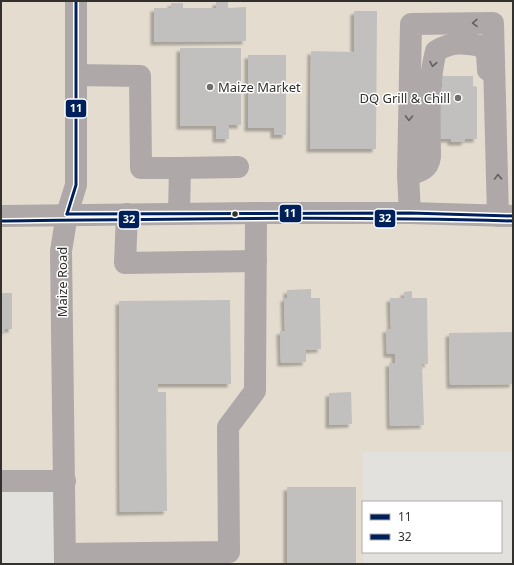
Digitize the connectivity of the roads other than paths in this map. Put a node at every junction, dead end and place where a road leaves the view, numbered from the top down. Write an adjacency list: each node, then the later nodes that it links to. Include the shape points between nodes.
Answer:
1 (76, 1): 2 (street, Maize Road)
2 (76, 75): 5 (street, via 140,76 141,168); 10 (street, Maize Road, via 76,185)
3 (496, 131): 6 (street, one-way to 6, via 491,125 487,53 482,46 463,43 445,45 436,51 432,67 429,165); 6 (street, one-way to 6, via 493,23 411,24); 13 (street, one-way to 3)
4 (238, 167): 5 (street)
5 (180, 168): 7 (street)
6 (408, 175): 9 (street)
7 (179, 213): 8 (street); 11 (street)
8 (256, 213): 9 (street); 14 (street)
9 (410, 213): 13 (street)
10 (67, 214): 11 (street); 12 (street); 15 (street, Maize Road, via 61,251)
11 (127, 214): 14 (street, via 126,262)
12 (1, 216)
13 (505, 216)
14 (256, 261): 17 (street, via 254,392 228,427 229,552)
15 (64, 481): 16 (street); 17 (street, Maize Road)
16 (1, 482)
17 (65, 559)

